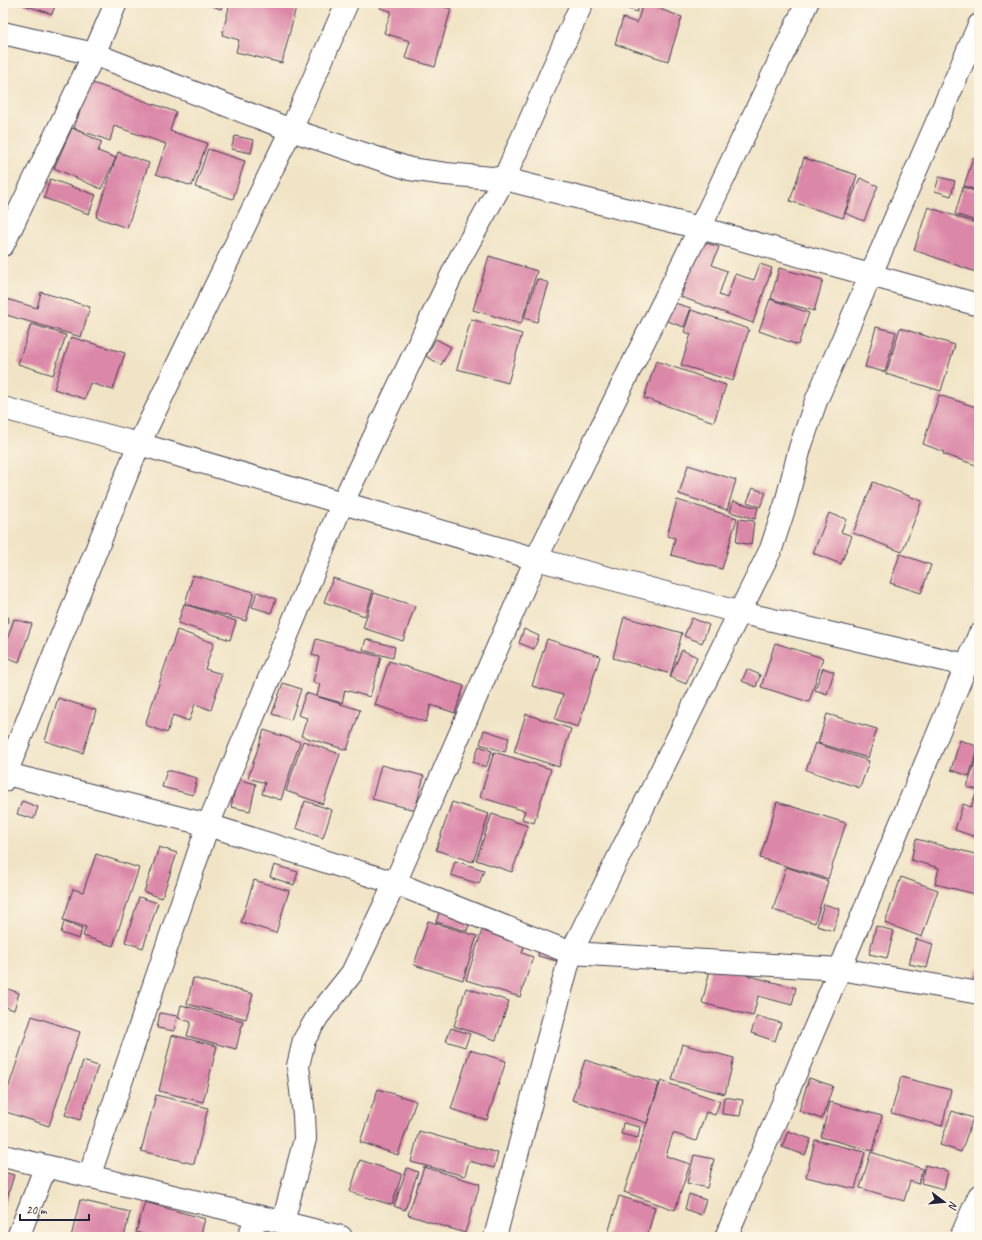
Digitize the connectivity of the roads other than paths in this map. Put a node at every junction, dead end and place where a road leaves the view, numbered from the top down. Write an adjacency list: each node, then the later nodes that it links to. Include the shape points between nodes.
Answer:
1 (116, 3): 7 (street)
2 (347, 3): 8 (street)
3 (582, 3): 9 (street)
4 (807, 3): 10 (street)
5 (979, 25): 12 (street)
6 (3, 33): 7 (street)
7 (94, 54): 8 (street); 11 (street)
8 (292, 130): 9 (street, via 410,169); 15 (street)
9 (504, 179): 10 (street); 16 (street, via 459,260)
10 (700, 228): 12 (street); 17 (street)
11 (3, 245)
12 (871, 275): 13 (street); 18 (street, via 816,401 771,549)
13 (979, 305)
14 (3, 408): 15 (street)
15 (139, 444): 16 (street); 21 (street)
16 (342, 504): 17 (street); 22 (street)
17 (536, 559): 18 (street); 23 (street)
18 (738, 612): 20 (street); 24 (street)
19 (979, 635): 20 (street)
20 (966, 665): 25 (street)
21 (4, 776): 22 (street)
22 (208, 825): 23 (street); 29 (street)
23 (395, 883): 24 (street); 32 (street, via 352,973 318,1016 304,1040 298,1066 305,1139)
24 (571, 953): 25 (street); 36 (street)
25 (840, 969): 26 (street); 37 (street)
26 (979, 993)
27 (3, 1156): 28 (street)
28 (46, 1166): 29 (street); 33 (street)
29 (89, 1177): 31 (street)
30 (979, 1196): 38 (street)
31 (257, 1216): 32 (street); 34 (street)
32 (283, 1222): 35 (street)
33 (18, 1237)
34 (248, 1237)
35 (341, 1237)
36 (495, 1237)
37 (726, 1237)
38 (961, 1237)

